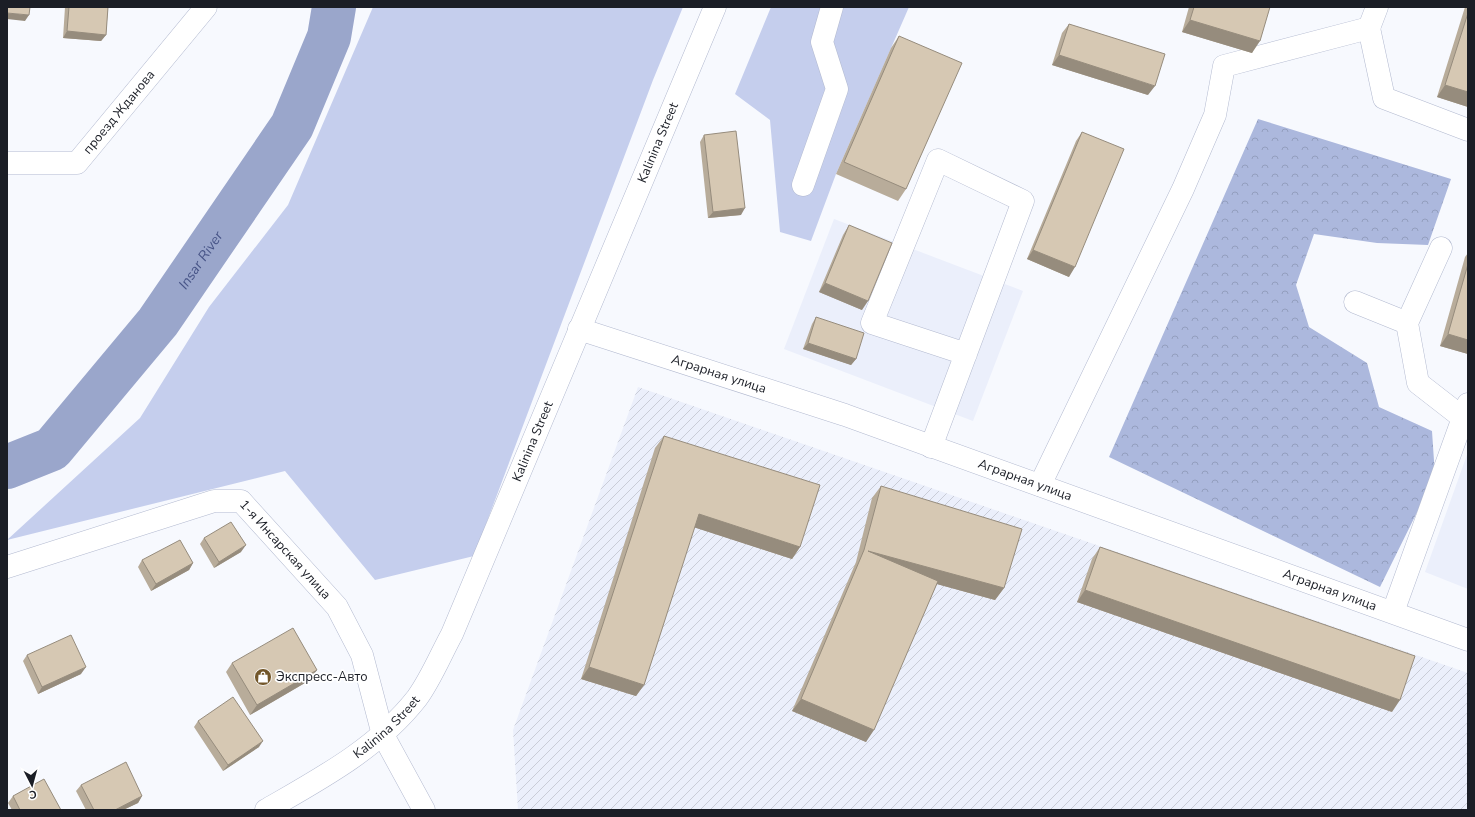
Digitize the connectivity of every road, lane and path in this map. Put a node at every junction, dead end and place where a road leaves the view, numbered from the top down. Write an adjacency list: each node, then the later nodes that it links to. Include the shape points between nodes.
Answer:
1 (206, 7): 7 (street, проезд Жданова, via 77,163)
2 (715, 7): 12 (street, Kalinina Street)
3 (832, 7): 8 (street, via 822,42 837,89)
4 (1377, 7): 5 (street)
5 (1369, 28): 6 (street, via 1384,98); 16 (street, via 1224,66 1215,115 1186,182)
6 (1468, 130)
7 (7, 163)
8 (803, 185)
9 (1441, 248): 11 (street)
10 (1355, 302): 11 (street)
11 (1407, 323): 14 (street, via 1418,383)
12 (579, 329): 15 (street, Аграрная улица, via 845,416); 20 (street, Kalinina Street, via 452,634 417,697)
13 (966, 354): 13 (street, via 1023,201 938,160 872,323); 15 (street)
14 (1465, 411): 18 (street)
15 (931, 447): 16 (street, Аграрная улица)
16 (1040, 485): 18 (street, Аграрная улица)
17 (7, 566): 20 (street, 1-я Инсарская улица, via 214,501 241,501 337,607 362,655)
18 (1393, 612): 19 (street, Аграрная улица)
19 (1468, 640)
20 (383, 735): 21 (street, Kalinina Street, via 318,780); 22 (street, 1-я Инсарская улица)
21 (266, 810)
22 (424, 810)

